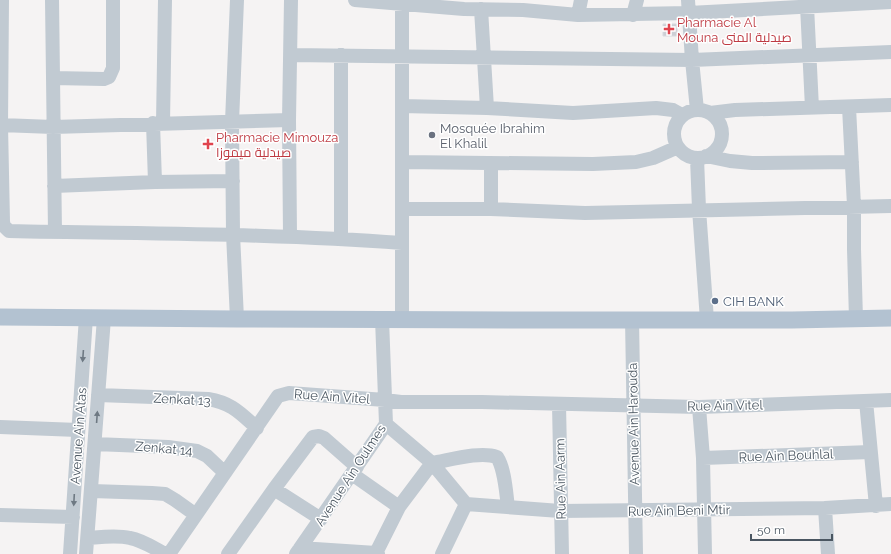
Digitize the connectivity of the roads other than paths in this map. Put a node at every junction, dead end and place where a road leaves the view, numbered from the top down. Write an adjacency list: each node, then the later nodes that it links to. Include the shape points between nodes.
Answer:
1 (2, 0): 38 (street)
2 (52, 0): 27 (street)
3 (113, 0): 27 (street, via 113,68 109,77)
4 (165, 0): 37 (street)
5 (237, 0): 36 (street)
6 (291, 0): 21 (street)
7 (360, 0): 12 (street)
8 (581, 0): 18 (street)
9 (637, 0): 19 (street)
10 (869, 1): 11 (street); 15 (street)
11 (891, 2)
12 (412, 3): 13 (street); 23 (street)
13 (465, 4): 17 (street)
14 (524, 5): 17 (street); 18 (street)
15 (807, 6): 16 (street); 24 (street)
16 (688, 7): 19 (street); 26 (street)
17 (481, 9): 25 (street)
18 (578, 15): 19 (street)
19 (633, 15)
20 (891, 52): 24 (street)
21 (290, 55): 22 (street); 35 (street)
22 (341, 55): 23 (street); 56 (street)
23 (402, 56): 25 (street); 29 (street)
24 (810, 56): 26 (street); 32 (street)
25 (484, 58): 26 (street); 31 (street)
26 (692, 60): 33 (street)
27 (53, 78): 39 (street)
28 (891, 105): 30 (street)
29 (402, 106): 31 (street); 42 (street)
30 (848, 107): 32 (street); 43 (street)
31 (487, 108): 34 (street, via 573,113 656,108 673,110)
32 (812, 108): 33 (street)
33 (703, 112): 34 (street, via 688,112); 41 (street, via 718,121 722,131 721,141 715,151)
34 (682, 115): 40 (street, via 675,126 674,137)
35 (289, 120): 36 (street); 55 (street)
36 (232, 122): 37 (street); 45 (street)
37 (158, 123): 39 (street); 46 (street)
38 (1, 125): 39 (street); 53 (street, via 4,226 9,231)
39 (53, 127): 47 (street)
40 (678, 147): 41 (street, via 685,155); 44 (street, via 636,162)
41 (702, 157): 43 (street, via 752,163); 52 (street)
42 (402, 162): 44 (street); 50 (street)
43 (852, 162): 48 (street)
44 (491, 164): 51 (street)
45 (233, 181): 46 (street); 54 (street)
46 (155, 182): 47 (street)
47 (54, 186): 53 (street)
48 (854, 206): 49 (street); 52 (street); 66 (street)
49 (891, 206)
50 (402, 209): 51 (street); 57 (street)
51 (491, 209): 52 (street, via 585,213)
52 (699, 209): 67 (street)
53 (54, 232): 54 (street)
54 (233, 234): 55 (street); 62 (street)
55 (290, 236): 56 (street)
56 (341, 238): 57 (street)
57 (402, 243): 64 (street)
58 (0, 316): 59 (main road)
59 (86, 317): 60 (main road); 78 (street, Avenue Ain Atas, one-way to 78)
60 (104, 318): 62 (main road); 68 (street, Avenue Ain Atas)
61 (891, 318): 66 (main road)
62 (238, 319): 63 (main road)
63 (382, 319): 64 (main road); 69 (street, Avenue Ain Oulmes)
64 (402, 319): 65 (main road)
65 (632, 319): 67 (main road); 73 (street, Avenue Ain Harouda)
66 (856, 319): 67 (main road)
67 (707, 320)
68 (98, 395): 77 (street, Zenkat 13, via 208,399 232,407); 79 (street, Avenue Ain Atas, one-way to 68)
69 (385, 400): 72 (street, Rue Ain Vitel, via 423,403); 75 (street, Avenue Ain Oulmes); 77 (street, Rue Ain Vitel, via 282,394 278,396)
70 (891, 400): 71 (street, Rue Ain Vitel)
71 (866, 401): 74 (street, Rue Ain Vitel); 80 (street)
72 (559, 404): 73 (street, Rue Ain Vitel); 95 (street, Rue Ain Aarm)
73 (633, 404): 74 (street, Rue Ain Vitel); 93 (street, Avenue Ain Harouda)
74 (699, 407): 81 (street)
75 (386, 424): 82 (street); 83 (street, Avenue Ain Oulmes)
76 (0, 427): 78 (street)
77 (257, 428): 84 (street, Rue Ain Vitel)
78 (78, 430): 98 (street, Avenue Ain Atas, one-way to 98)
79 (95, 444): 84 (street, Zenkat 14, via 168,447 197,451); 86 (street, Avenue Ain Atas)
80 (870, 452): 81 (street, Rue Ain Bouhlal); 89 (street)
81 (703, 458): 94 (street)
82 (432, 463): 87 (street); 90 (street); 91 (street, via 487,455 497,457 502,469)
83 (355, 470): 85 (street, via 324,438 316,436 310,440); 90 (street); 99 (street, Avenue Ain Oulmes)
84 (225, 472): 97 (street, Rue Ain Vitel)
85 (274, 489): 99 (street); 108 (street)
86 (92, 491): 97 (street, via 165,494); 100 (street, Avenue Ain Atas)
87 (466, 504): 91 (street, Rue Ain Beni Mtir); 109 (street)
88 (891, 504): 89 (street, Rue Ain Beni Mtir)
89 (876, 506): 92 (street, Rue Ain Beni Mtir)
90 (399, 507): 103 (street)
91 (508, 507): 95 (street, Rue Ain Beni Mtir)
92 (825, 508): 94 (street, Rue Ain Beni Mtir); 113 (street)
93 (634, 510): 94 (street, Rue Ain Beni Mtir); 95 (street, Rue Ain Beni Mtir); 111 (street, Avenue Ain Harouda)
94 (704, 510): 112 (street)
95 (560, 511): 110 (street, Rue Ain Aarm)
96 (0, 515): 98 (street)
97 (196, 515): 107 (street, Rue Ain Vitel)
98 (73, 517): 101 (street, Avenue Ain Atas)
99 (321, 519): 102 (street, Avenue Ain Oulmes)
100 (88, 538): 105 (street, Avenue Ain Atas); 106 (street, via 131,538)
101 (71, 548): 104 (street)
102 (298, 551): 103 (street)
103 (377, 553)
104 (58, 554)
105 (86, 554)
106 (165, 554)
107 (169, 554)
108 (228, 554)
109 (442, 554)
110 (562, 554)
111 (636, 554)
112 (705, 554)
113 (828, 554)

